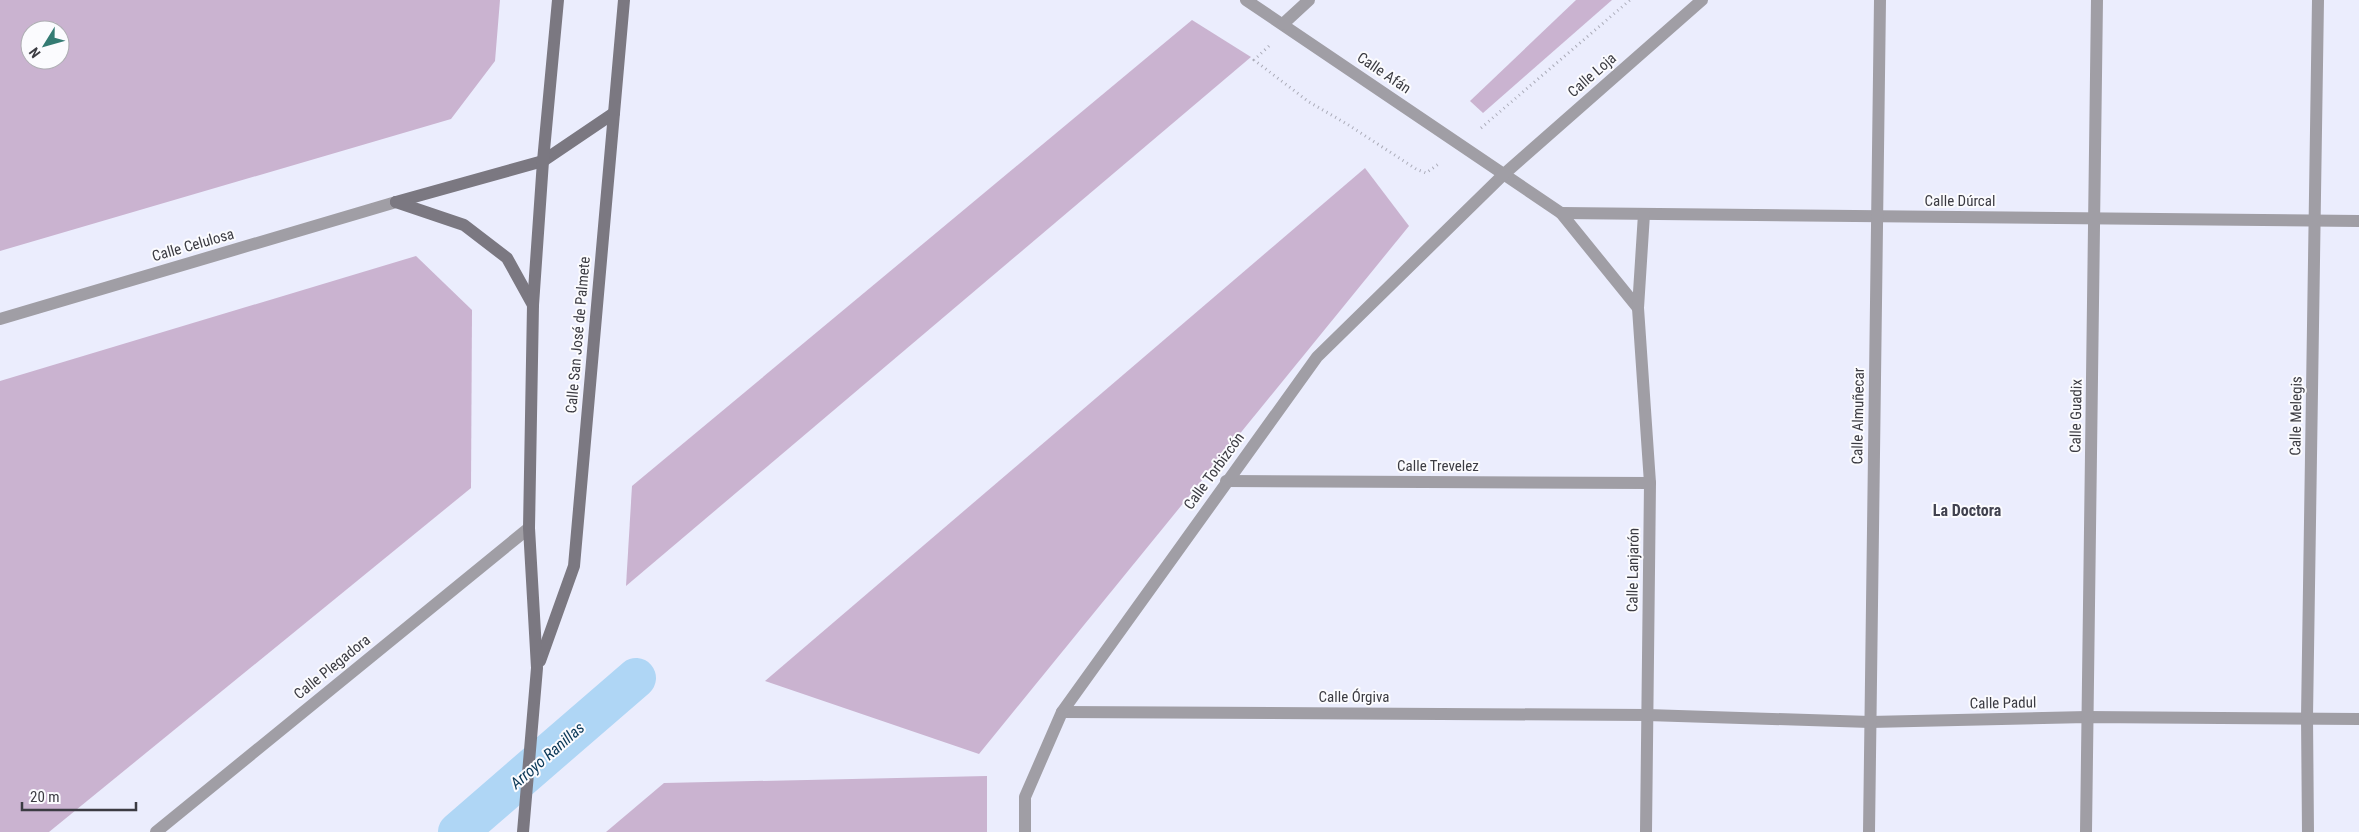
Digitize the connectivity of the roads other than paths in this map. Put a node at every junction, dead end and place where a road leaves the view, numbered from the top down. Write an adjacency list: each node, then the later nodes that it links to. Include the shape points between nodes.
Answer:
1 (558, 0): 11 (street, Calle San José de Palmete)
2 (624, 0): 10 (street, Calle San José de Palmete)
3 (1246, 0): 9 (street, Calle Afán)
4 (1309, 0): 9 (street)
5 (1702, 0): 12 (street, Calle Loja)
6 (1880, 0): 16 (street, Calle Almuñecar)
7 (2097, 0): 17 (street, Calle Guadix)
8 (2318, 0): 18 (street, Calle Melegis)
9 (1283, 24): 12 (street, Calle Afán)
10 (614, 113): 11 (street); 26 (street, Calle San José de Palmete, via 574,566)
11 (543, 161): 13 (street); 20 (street, Calle San José de Palmete)
12 (1503, 175): 14 (street); 23 (street, Calle Torbizcón, via 1317,357)
13 (396, 202): 20 (street, via 464,225 508,258); 22 (street, Calle Celulosa)
14 (1561, 213): 15 (street, Calle Dúrcal); 21 (street)
15 (1644, 214): 16 (street, Calle Dúrcal); 21 (street, Calle Lanjarón)
16 (1878, 217): 17 (street, Calle Dúrcal); 32 (street, Calle Almuñecar)
17 (2095, 217): 18 (street, Calle Dúrcal); 29 (street, Calle Guadix)
18 (2316, 220): 19 (street, Calle Dúrcal); 30 (street, Calle Melegis)
19 (2359, 221)
20 (533, 305): 25 (street, Calle San José de Palmete)
21 (1638, 308): 24 (street, Calle Lanjarón)
22 (0, 319)
23 (1226, 481): 24 (street, Calle Trevelez); 27 (street, Calle Torbizcón)
24 (1650, 483): 28 (street, Calle Lanjarón)
25 (529, 528): 26 (street, Calle San José de Palmete); 33 (street, Calle Plegadora)
26 (537, 670): 34 (street, Calle San José de Palmete)
27 (1062, 712): 28 (street, Calle Órgiva); 35 (street, Calle Torbizcón, via 1024,797)
28 (1647, 715): 32 (street, Calle Padul); 36 (street, Calle Lanjarón)
29 (2087, 717): 30 (street, Calle Padul); 32 (street, Calle Padul); 38 (street, Calle Guadix)
30 (2307, 717): 31 (street, Calle Padul); 39 (street, Calle Melegis)
31 (2359, 719)
32 (1870, 722): 37 (street, Calle Almuñecar)
33 (156, 832)
34 (523, 832)
35 (1025, 832)
36 (1646, 832)
37 (1869, 832)
38 (2086, 832)
39 (2308, 832)

